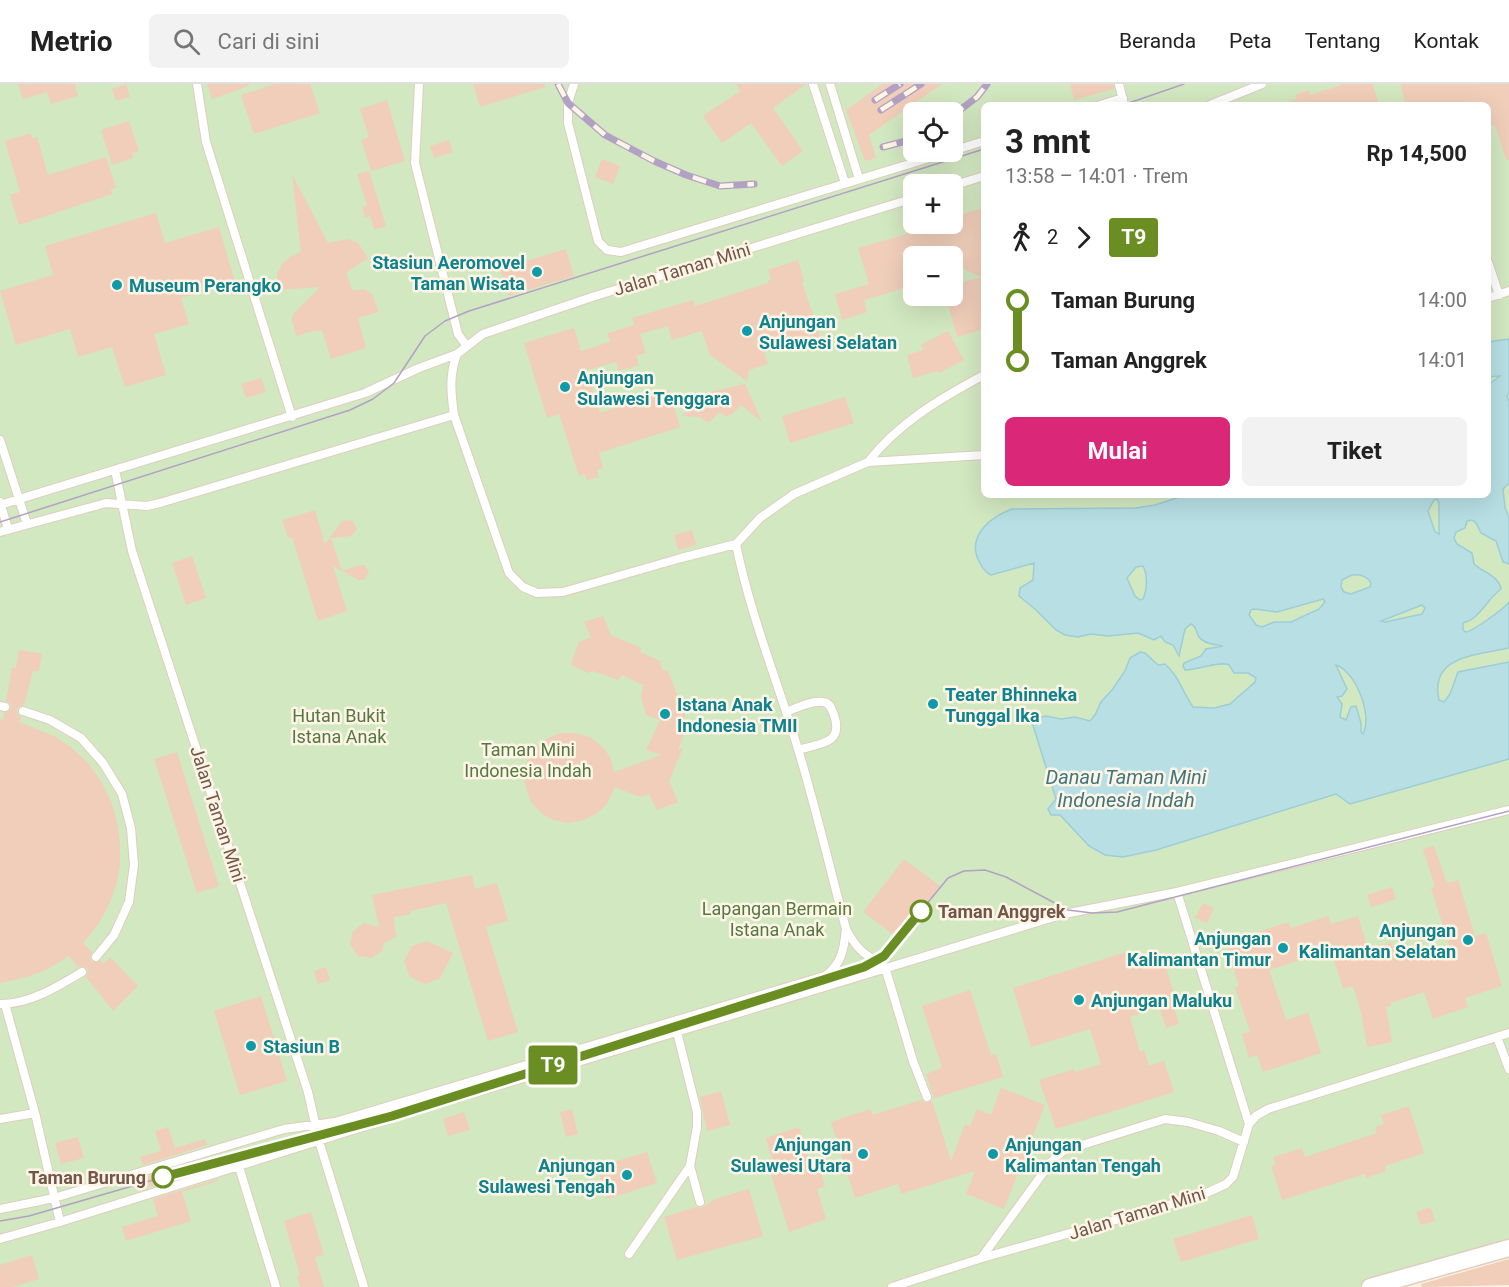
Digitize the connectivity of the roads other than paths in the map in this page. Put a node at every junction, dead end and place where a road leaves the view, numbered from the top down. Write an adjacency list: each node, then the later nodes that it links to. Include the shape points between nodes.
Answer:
1 (197, 84): 28 (lane, via 206,142)
2 (419, 84): 24 (lane, via 415,163 458,334)
3 (574, 84): 17 (lane, via 568,103 568,123 598,241 607,250 621,252)
4 (813, 84): 11 (lane)
5 (830, 84): 10 (lane)
6 (1119, 84): 8 (lane)
7 (1262, 84): 9 (lane)
8 (1124, 102)
9 (1217, 102)
10 (838, 108): 11 (lane); 16 (lane)
11 (824, 113): 17 (lane)
12 (981, 142): 13 (lane)
13 (963, 147)
14 (915, 162): 16 (lane)
15 (981, 177): 18 (lane)
16 (859, 179): 17 (lane)
17 (845, 183)
18 (963, 183)
19 (903, 201): 24 (lane, Jalan Taman Mini, via 592,297 483,334)
20 (1491, 271): 22 (lane)
21 (1509, 291): 22 (lane)
22 (1499, 295): 23 (lane)
23 (1491, 297)
24 (466, 345): 25 (lane, Jalan Taman Mini)
25 (457, 354): 27 (lane, via 451,369); 28 (lane, Jalan Taman Mini, via 365,393)
26 (981, 377): 31 (lane, via 894,432)
27 (454, 415): 34 (lane, via 160,503); 38 (lane, via 509,573 537,593 562,592)
28 (292, 417): 32 (lane, Jalan Taman Mini)
29 (0, 440): 33 (lane)
30 (981, 455): 31 (lane)
31 (868, 462): 38 (lane, via 794,494 760,518)
32 (115, 470): 33 (lane); 34 (lane, Jalan Taman Mini)
33 (19, 499): 35 (lane); 36 (lane)
34 (123, 503): 36 (lane, via 106,503); 56 (lane, Jalan Taman Mini, via 132,551)
35 (0, 504): 37 (lane)
36 (27, 524): 37 (lane)
37 (4, 530)
38 (736, 544): 40 (lane, via 759,635)
39 (23, 711): 45 (lane, via 50,720 81,738 122,794 131,828 134,865 129,902 114,935)
40 (786, 712): 41 (lane); 41 (lane, via 825,702 838,727 830,740)
41 (799, 750): 44 (lane)
42 (1509, 810): 43 (lane)
43 (1177, 892): 46 (lane, via 1064,914); 57 (lane)
44 (846, 929): 46 (lane, via 865,956); 56 (lane, via 841,960 825,976 335,1122)
45 (96, 957)
46 (885, 967): 49 (lane); 53 (lane, via 912,1061)
47 (82, 972): 48 (lane, via 27,1000)
48 (2, 1004): 54 (lane)
49 (677, 1032): 58 (lane); 60 (lane, via 697,1112)
50 (1509, 1033): 51 (lane)
51 (1497, 1037): 52 (lane); 57 (lane, via 1268,1109)
52 (1509, 1069)
53 (927, 1096)
54 (35, 1113): 55 (lane); 62 (lane)
55 (0, 1119)
56 (316, 1124): 58 (lane, Jalan Taman Mini); 62 (lane, via 284,1129)
57 (1249, 1124): 59 (lane, Jalan Taman Mini)
58 (319, 1141): 61 (lane); 71 (lane)
59 (1244, 1142): 69 (lane, Jalan Taman Mini, via 1233,1177 1200,1196); 69 (lane, via 1209,1128 1165,1119 1063,1151)
60 (690, 1166): 63 (lane); 68 (lane)
61 (239, 1167): 65 (lane); 70 (lane)
62 (54, 1198): 64 (lane); 65 (lane)
63 (700, 1202)
64 (0, 1209)
65 (60, 1222): 66 (lane)
66 (0, 1239)
67 (1509, 1248): 73 (street)
68 (629, 1254)
69 (982, 1258): 72 (lane, Jalan Taman Mini)
70 (276, 1287)
71 (364, 1287)
72 (892, 1287)
73 (1370, 1287)

